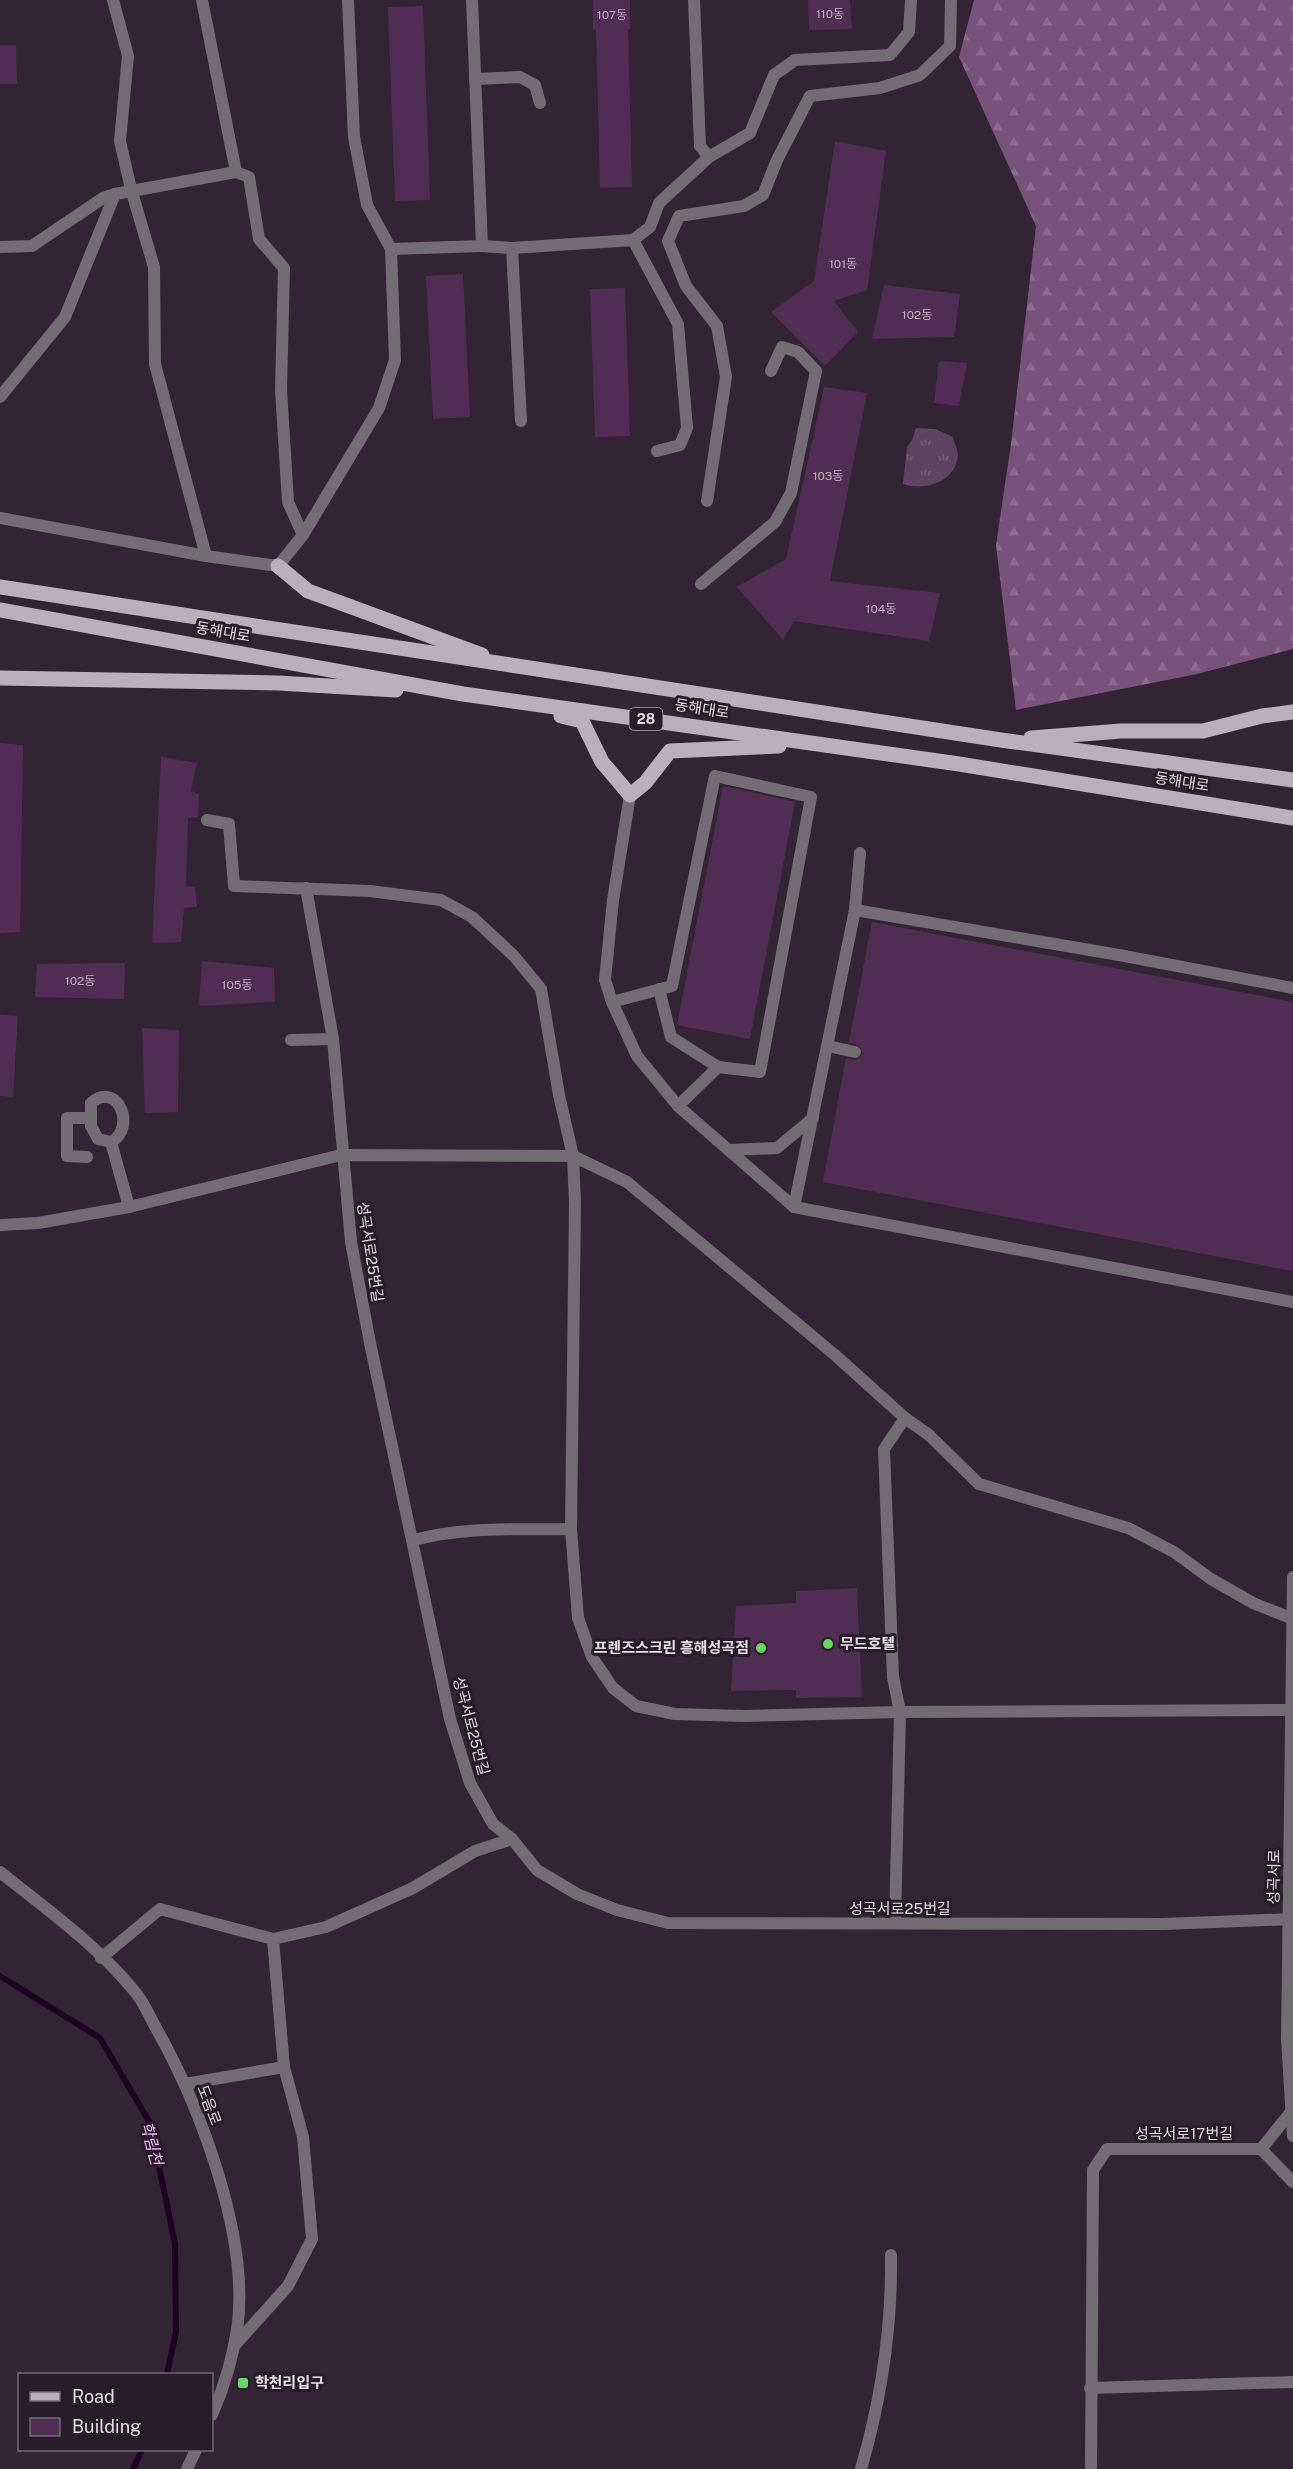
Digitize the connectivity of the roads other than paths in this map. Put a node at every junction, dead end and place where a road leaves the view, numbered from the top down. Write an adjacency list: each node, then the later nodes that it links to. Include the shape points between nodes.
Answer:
1 (113, 0): 12 (street, via 128,56 120,141)
2 (202, 0): 11 (street)
3 (348, 0): 18 (street, via 354,136 367,205)
4 (472, 0): 8 (street)
5 (694, 0): 10 (street, via 700,146)
6 (911, 0): 10 (street, via 909,32 890,55 795,60 774,75 750,133)
7 (951, 0): 23 (street, via 950,46 920,75 880,88 810,96 763,195 744,206 679,216 668,242 686,286 717,326 726,377)
8 (475, 79): 9 (street, via 520,77 535,85); 15 (street)
9 (540, 103)
10 (709, 158): 14 (street, via 659,203 650,227)
11 (236, 172): 12 (street); 25 (street, via 249,177 259,239 284,268 281,390 288,502)
12 (130, 189): 13 (street); 26 (street, via 154,267 155,364)
13 (115, 194): 16 (street, via 32,246); 20 (street, via 65,317)
14 (633, 240): 17 (street); 22 (street, via 678,324 687,428 680,445)
15 (482, 246): 17 (street); 18 (street)
16 (0, 247)
17 (512, 248): 21 (street)
18 (391, 249): 25 (street, via 395,360 379,408)
19 (771, 371): 28 (street, via 782,346 798,352 816,371 791,493 776,522)
20 (0, 397)
21 (521, 421)
22 (657, 451)
23 (707, 501)
24 (0, 518): 26 (street)
25 (303, 535): 27 (street)
26 (206, 556): 27 (street)
27 (278, 566): 31 (main road, via 308,591)
28 (701, 584)
29 (0, 587): 31 (main road)
30 (0, 610): 33 (main road, 동해대로 / 28)
31 (513, 666): 35 (main road)
32 (0, 678): 33 (main road, via 278,683)
33 (463, 694): 36 (main road, 동해대로 / 28); 38 (main road, via 582,721 602,762)
34 (1293, 712): 35 (main road, via 1203,731 1121,730)
35 (1001, 740): 37 (main road)
36 (817, 745): 38 (main road, via 670,751 645,783); 39 (main road, 동해대로 / 28)
37 (1293, 780)
38 (630, 795): 46 (street, via 605,980)
39 (1293, 818)
40 (207, 820): 42 (street, via 230,824 234,886)
41 (860, 853): 43 (street)
42 (306, 888): 47 (street, 성곡서로25번길); 58 (street, via 441,900 472,917 514,956 541,989)
43 (855, 910): 44 (street); 49 (street)
44 (1293, 988)
45 (659, 989): 46 (street); 51 (street, via 672,1037); 51 (street, via 672,986 715,776 811,797 760,1072)
46 (612, 1002): 52 (street, via 637,1056)
47 (333, 1039): 48 (street); 57 (street, 성곡서로25번길)
48 (291, 1040)
49 (828, 1046): 50 (street); 54 (street)
50 (855, 1052)
51 (718, 1067): 52 (street)
52 (678, 1106): 56 (street)
53 (91, 1118): 55 (street, via 98,1139); 55 (street, via 91,1103 97,1098 117,1100 124,1126); 59 (street, via 67,1118 67,1156)
54 (813, 1118): 56 (street, via 777,1148); 61 (street)
55 (111, 1142): 60 (street)
56 (729, 1150): 61 (street)
57 (341, 1155): 58 (street); 60 (street); 66 (street, 성곡서로25번길, via 351,1242 370,1343)
58 (573, 1156): 64 (street, via 627,1182); 65 (street)
59 (87, 1157)
60 (129, 1206): 62 (street, via 38,1223)
61 (794, 1207): 63 (street)
62 (0, 1225)
63 (1293, 1302)
64 (905, 1418): 68 (street, via 929,1435 979,1484 1128,1528 1174,1552 1210,1579 1253,1603); 70 (street, via 884,1449 893,1677)
65 (571, 1529): 66 (street, via 485,1530); 70 (street, via 578,1618 592,1657 613,1688 636,1706 675,1714 745,1716)
66 (414, 1540): 71 (street, 성곡서로25번길, via 450,1719 470,1783 494,1824)
67 (1293, 1577): 68 (street, 성곡서로)
68 (1292, 1619): 69 (street, 성곡서로)
69 (1292, 1710): 70 (street); 73 (street, 성곡서로)
70 (900, 1712): 74 (street)
71 (512, 1839): 74 (street, 성곡서로25번길, via 537,1870 577,1894 617,1910 668,1923); 75 (street, via 475,1851 413,1888 326,1927)
72 (0, 1872): 76 (street, 도음로, via 71,1928)
73 (1291, 1919): 74 (street, 성곡서로25번길, via 1163,1924); 77 (street, 성곡서로)
74 (895, 1923)
75 (273, 1939): 76 (street, via 160,1909); 78 (street)
76 (101, 1958): 79 (street, 도음로, via 137,1994)
77 (1290, 2021): 80 (street, 성곡서로)
78 (284, 2067): 79 (street); 85 (street, via 303,2137 312,2239 288,2286)
79 (185, 2084): 85 (street, 도음로, via 212,2156 236,2252 238,2323)
80 (1292, 2112): 81 (street, 성곡서로); 82 (street)
81 (1293, 2136)
82 (1261, 2149): 83 (street); 87 (street, 성곡서로17번길, via 1107,2149 1093,2170)
83 (1293, 2182)
84 (891, 2255): 91 (street, via 892,2303 874,2420)
85 (232, 2348): 88 (street, 도음로)
86 (1293, 2382): 87 (street)
87 (1090, 2388): 92 (street)
88 (213, 2413)
89 (196, 2451): 90 (street)
90 (187, 2469)
91 (861, 2469)
92 (1091, 2469)

